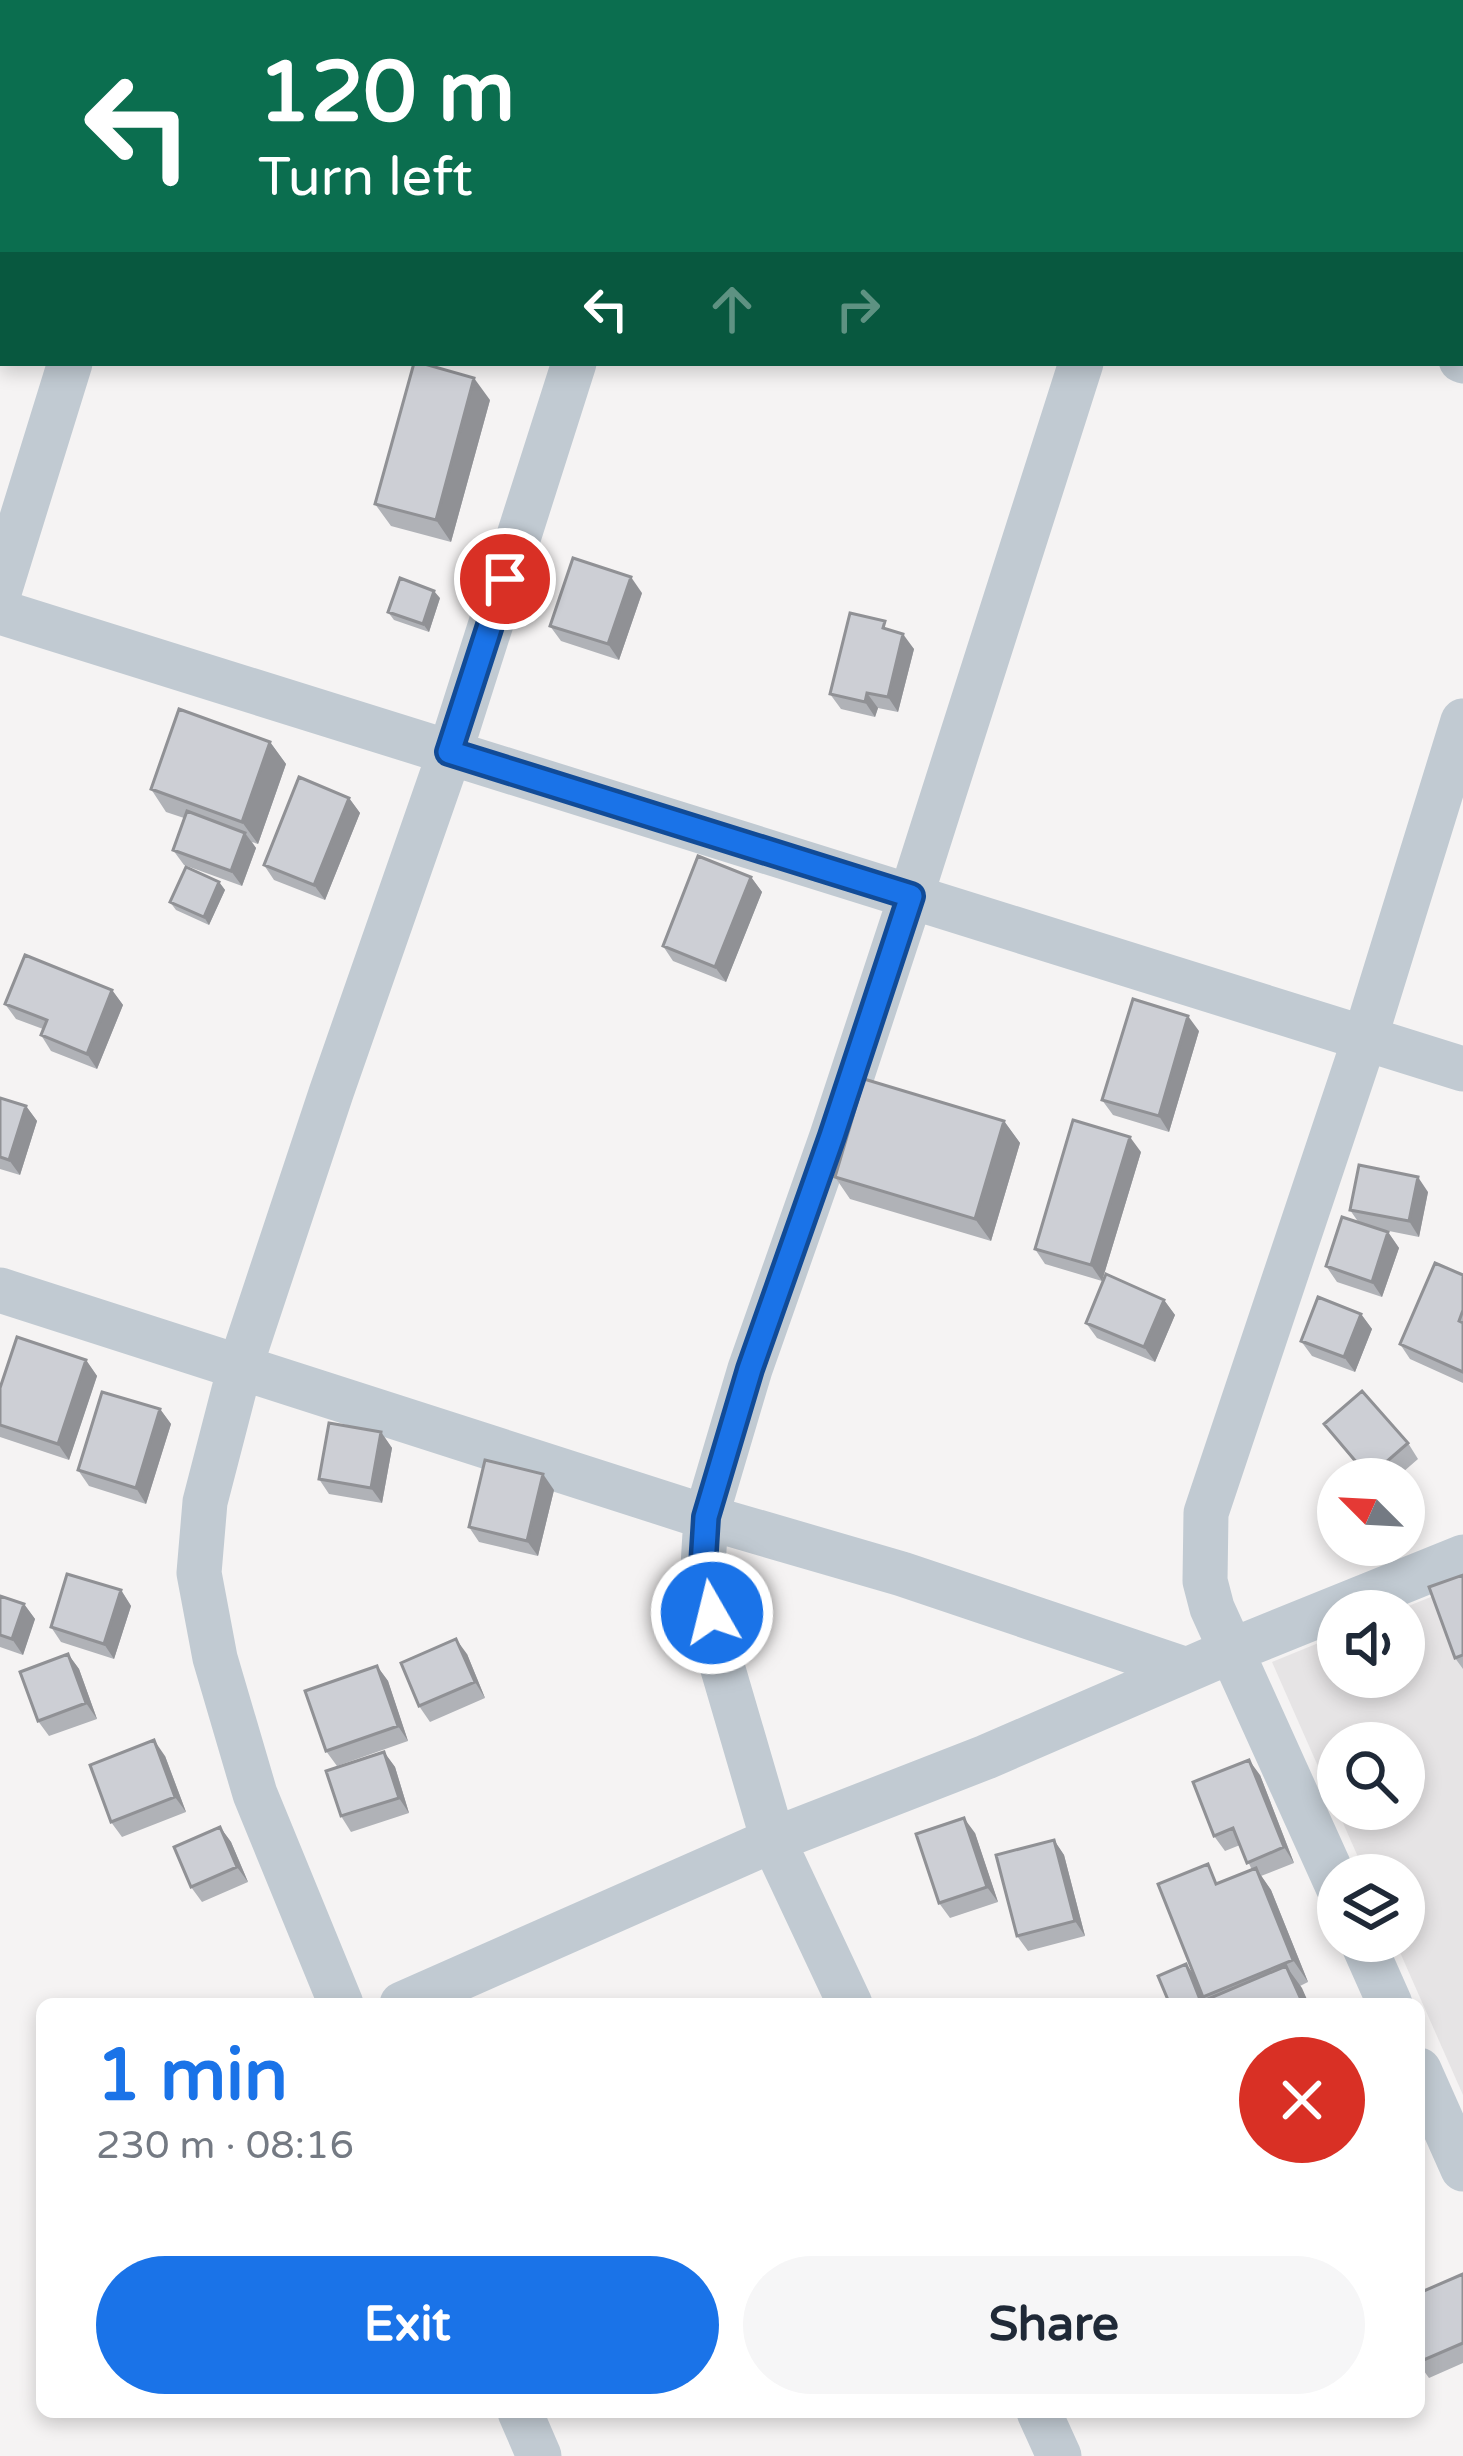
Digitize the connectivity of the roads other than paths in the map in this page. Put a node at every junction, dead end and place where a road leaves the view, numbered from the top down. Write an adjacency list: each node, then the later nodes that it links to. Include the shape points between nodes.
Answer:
1 (69, 366): 4 (street)
2 (573, 366): 7 (street)
3 (1080, 366): 8 (street)
4 (0, 589)
5 (0, 612): 7 (street)
6 (1463, 721): 9 (street)
7 (449, 752): 8 (street); 12 (street)
8 (911, 896): 9 (street); 13 (street)
9 (1365, 1038): 10 (street); 15 (street, via 1206,1513 1205,1581)
10 (1463, 1069)
11 (0, 1290): 12 (street)
12 (241, 1367): 13 (street); 20 (street, via 205,1502 199,1573 255,1794)
13 (706, 1517): 16 (street); 17 (street, via 703,1566 720,1659)
14 (1463, 1556): 15 (street)
15 (1234, 1650): 16 (street); 18 (street)
16 (1187, 1670): 17 (street)
17 (773, 1840): 21 (street); 22 (street)
18 (1324, 1854)
19 (1371, 1962): 23 (street)
20 (339, 1998)
21 (416, 1998)
22 (847, 1998)
23 (1387, 1998)
24 (1425, 2084): 25 (street)
25 (1463, 2169)
26 (523, 2418): 28 (street)
27 (1043, 2418): 29 (street)
28 (539, 2456)
29 (1059, 2456)

